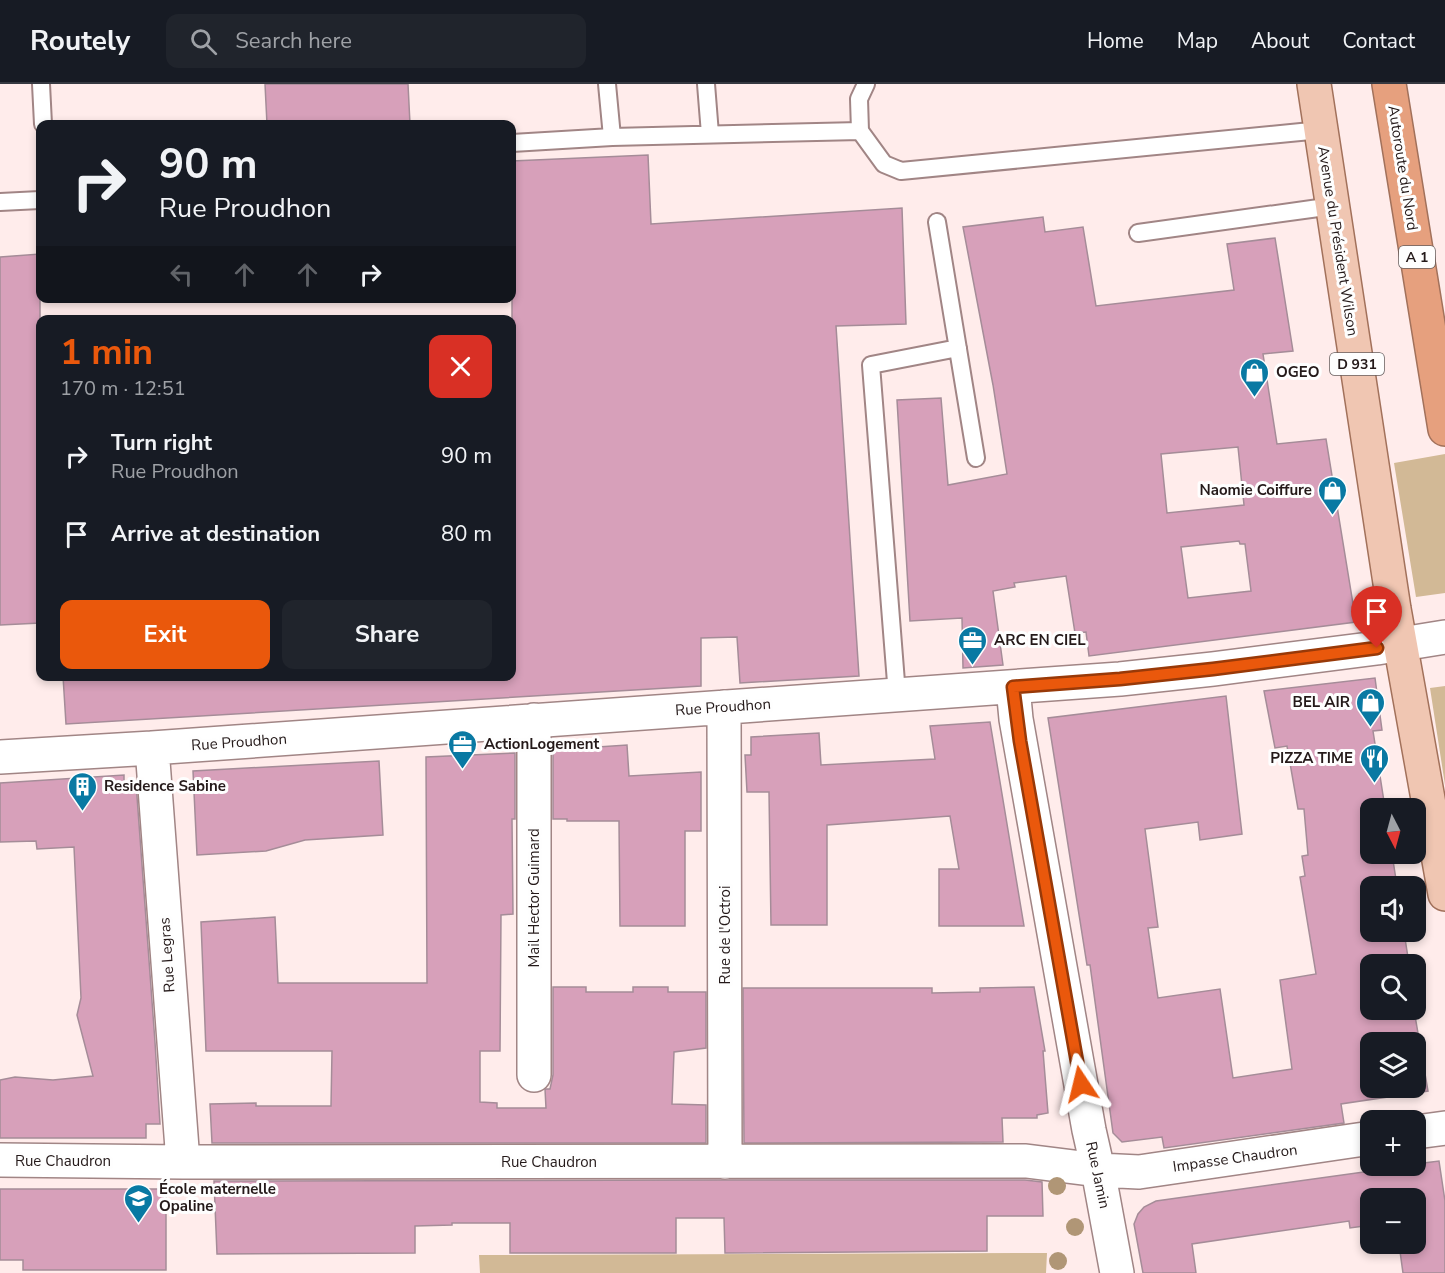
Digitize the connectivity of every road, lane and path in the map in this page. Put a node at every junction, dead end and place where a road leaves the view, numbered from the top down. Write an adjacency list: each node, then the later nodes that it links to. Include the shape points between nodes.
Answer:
1 (41, 84): 7 (lane)
2 (607, 84): 11 (lane)
3 (706, 84): 10 (lane)
4 (866, 84): 9 (lane, via 859,99)
5 (1314, 84): 8 (main road, Avenue du Président Wilson / D 931)
6 (1389, 84): 19 (highway, Autoroute du Nord / A 1)
7 (43, 120)
8 (1322, 130): 9 (lane, via 901,171 884,164); 15 (main road, Avenue du Président Wilson / D 931)
9 (861, 131): 10 (lane)
10 (710, 134): 11 (lane)
11 (612, 137): 12 (lane)
12 (516, 143)
13 (36, 200): 14 (lane)
14 (0, 202)
15 (1333, 206): 17 (lane); 22 (main road, Avenue du Président Wilson / D 931)
16 (937, 222): 18 (lane)
17 (1138, 233)
18 (958, 348): 20 (lane); 24 (lane, via 871,365)
19 (1445, 429)
20 (976, 458)
21 (1445, 637): 22 (street, Rue Proudhon)
22 (1400, 644): 23 (street, Rue Proudhon, via 1213,669); 29 (main road, Avenue du Président Wilson / D 931)
23 (1013, 687): 24 (street, Rue Proudhon); 37 (street, Rue Jamin)
24 (897, 695): 25 (street, Rue Proudhon)
25 (724, 707): 26 (street, Rue Proudhon); 36 (street, Rue de l'Octroi)
26 (534, 720): 27 (street, Rue Proudhon); 30 (street, Mail Hector Guimard)
27 (152, 748): 28 (street, Rue Proudhon); 35 (street, Rue Legras)
28 (0, 757)
29 (1445, 894)
30 (534, 1075)
31 (1445, 1128): 32 (street)
32 (1426, 1131)
33 (1360, 1140): 37 (street, Impasse Chaudron, via 1139,1172)
34 (0, 1160): 35 (street, Rue Chaudron)
35 (183, 1162): 36 (street, Rue Chaudron)
36 (725, 1162): 37 (street, Rue Chaudron, via 1026,1161)
37 (1098, 1170): 38 (street, Rue Jamin)
38 (1117, 1273)

